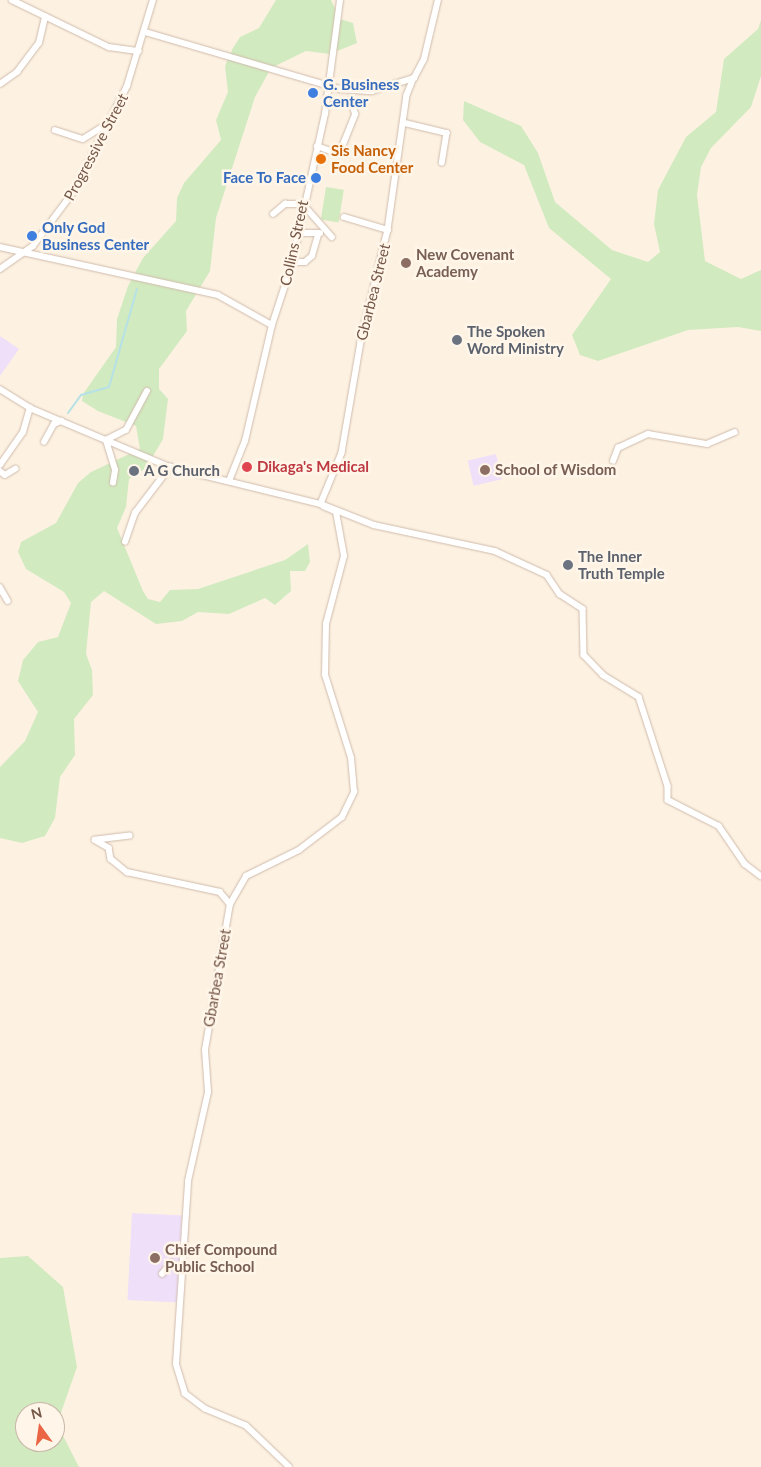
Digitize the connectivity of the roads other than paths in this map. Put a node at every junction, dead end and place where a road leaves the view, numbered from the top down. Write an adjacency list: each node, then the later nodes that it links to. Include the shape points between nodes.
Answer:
1 (12, 0): 5 (street)
2 (153, 0): 6 (street, Progressive Street)
3 (340, 0): 9 (street, Collins Street)
4 (438, 0): 8 (street, Gbarbea Street, via 424,59)
5 (45, 17): 7 (street, via 109,47); 10 (street, via 39,43 17,72)
6 (145, 32): 7 (street, Progressive Street); 9 (street, via 243,64)
7 (138, 51): 12 (street, Progressive Street)
8 (414, 78): 9 (street, via 372,91); 13 (street, Gbarbea Street)
9 (328, 83): 15 (street, Collins Street)
10 (0, 84)
11 (351, 101): 15 (street, via 355,114 342,147 331,151)
12 (110, 122): 14 (street, via 87,139); 25 (street, Progressive Street, via 56,220 32,246)
13 (405, 123): 16 (street, via 447,133); 20 (street, Gbarbea Street)
14 (55, 130)
15 (316, 146): 17 (street, Collins Street)
16 (442, 163)
17 (303, 204): 18 (street, via 285,204); 21 (street, Collins Street); 22 (street, via 314,213)
18 (273, 214)
19 (344, 217): 20 (street)
20 (388, 230): 43 (street, Gbarbea Street, via 361,342 342,453)
21 (296, 233): 22 (street); 26 (street, Collins Street)
22 (320, 234): 23 (street); 26 (street, via 312,256 305,262)
23 (332, 237)
24 (0, 247): 25 (street)
25 (19, 253): 27 (street, Progressive Street); 28 (street, via 218,295)
26 (292, 262): 28 (street, Collins Street)
27 (0, 269)
28 (272, 324): 41 (street, Collins Street, via 245,440)
29 (0, 389): 31 (street)
30 (147, 391): 34 (street, via 126,430)
31 (30, 408): 32 (street); 37 (street, via 22,432)
32 (61, 421): 34 (street); 35 (street, via 54,424)
33 (736, 432): 36 (street, via 707,444 648,434 618,448)
34 (106, 440): 38 (street); 42 (street, via 115,470)
35 (44, 442)
36 (614, 461)
37 (0, 465)
38 (170, 467): 41 (street); 44 (street, via 135,514)
39 (15, 469): 40 (street, via 5,475)
40 (0, 471)
41 (229, 481): 43 (street)
42 (113, 483)
43 (322, 506): 48 (street, via 382,527 495,551 547,575 560,594 583,609 584,655 603,675 638,697 668,786 668,800 719,826 745,864); 49 (street, Gbarbea Street, via 336,512 344,556 326,624 326,680 351,758 354,792 336,822 299,850 246,876 236,886)
44 (125, 542)
45 (0, 587): 46 (street)
46 (8, 601)
47 (130, 836): 49 (street, via 95,840 108,848 111,859 127,872 220,892)
48 (761, 876)
49 (230, 904): 50 (street, Gbarbea Street, via 208,1026 208,1092 188,1181)
50 (180, 1270): 51 (street, via 171,1263); 52 (street, Gbarbea Street, via 176,1364 180,1386 205,1409 246,1426)
51 (162, 1274)
52 (289, 1467)

